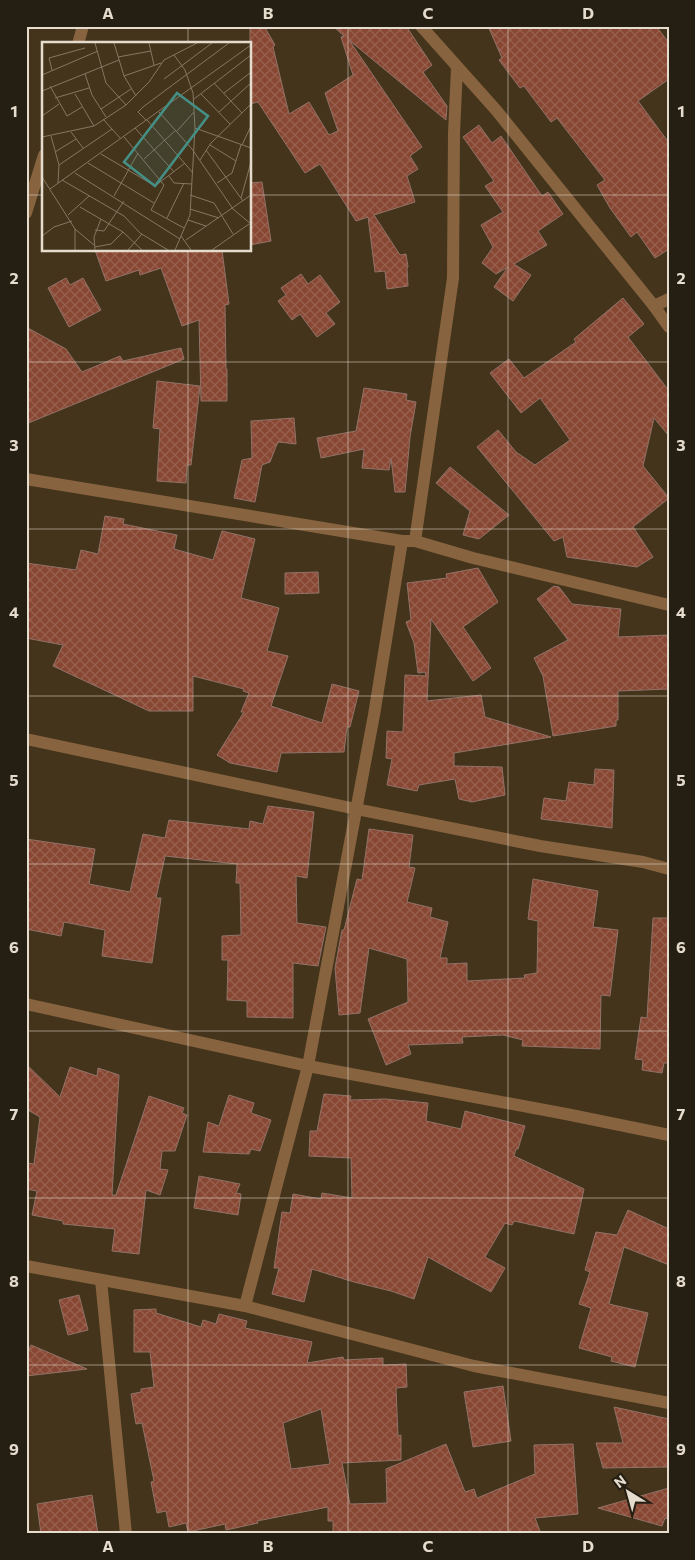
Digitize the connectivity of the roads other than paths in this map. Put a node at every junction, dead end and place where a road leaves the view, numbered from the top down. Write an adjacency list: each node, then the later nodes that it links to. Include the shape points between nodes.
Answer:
1 (83, 26): 3 (street)
2 (421, 26): 4 (street)
3 (79, 42)
4 (457, 68): 8 (street, via 496,110); 11 (street, via 453,278)
5 (42, 161): 6 (street)
6 (26, 212)
7 (669, 299): 8 (street)
8 (654, 306): 9 (street)
9 (669, 327)
10 (26, 479): 11 (street)
11 (408, 541): 12 (street); 14 (street)
12 (669, 605)
13 (26, 739): 14 (street)
14 (356, 809): 15 (street); 17 (street)
15 (669, 869)
16 (26, 1004): 17 (street)
17 (308, 1066): 18 (street); 21 (street)
18 (669, 1135)
19 (26, 1266): 20 (street)
20 (101, 1280): 21 (street); 23 (street)
21 (245, 1306): 22 (street, via 474,1366)
22 (669, 1403)
23 (126, 1534)

